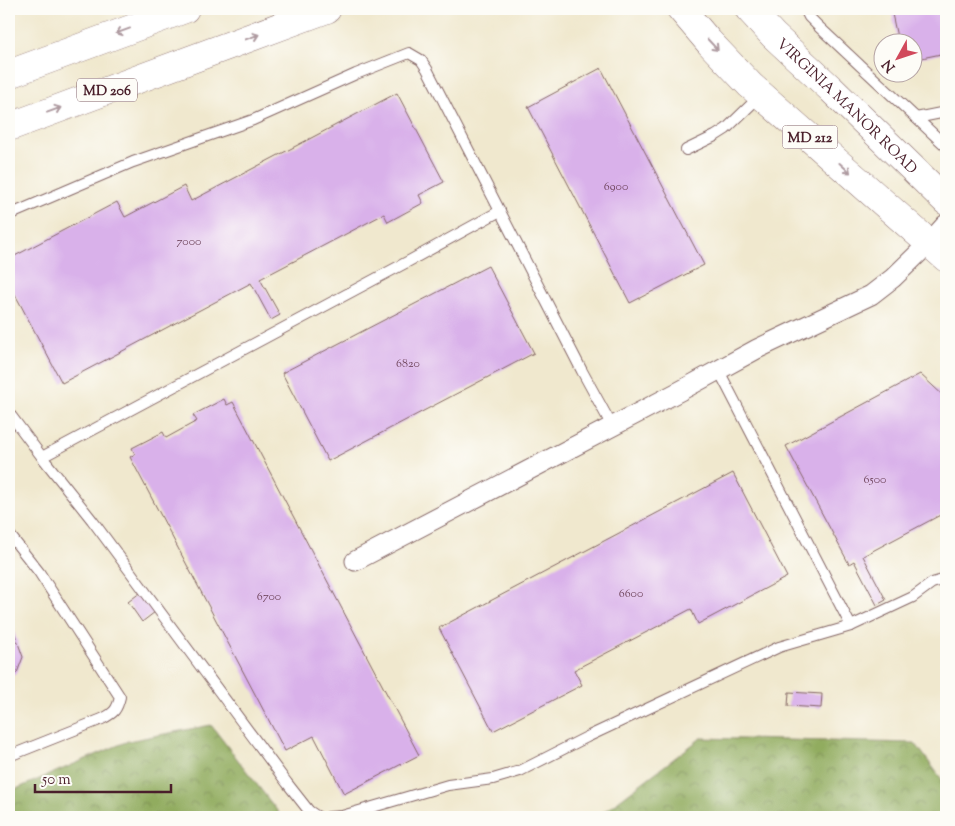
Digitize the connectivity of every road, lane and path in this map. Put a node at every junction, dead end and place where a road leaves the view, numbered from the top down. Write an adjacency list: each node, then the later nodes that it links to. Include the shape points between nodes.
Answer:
1 (185, 9): 6 (main road, one-way to 6)
2 (327, 9): 10 (main road, MD 206, one-way to 2)
3 (681, 9): 7 (main road, MD 212, one-way to 7)
4 (749, 9): 13 (main road, VIRGINIA MANOR ROAD / MD 212)
5 (805, 9): 9 (lane)
6 (9, 74)
7 (762, 95): 12 (lane, via 726,129); 16 (main road, MD 212, one-way to 16)
8 (946, 112): 9 (lane)
9 (916, 118): 11 (lane)
10 (9, 127)
11 (946, 146)
12 (686, 150)
13 (946, 201)
14 (500, 210): 15 (lane, via 427,69 421,60 409,54 253,120 133,162); 19 (lane); 20 (lane)
15 (9, 215)
16 (941, 241): 17 (street, via 871,295)
17 (718, 369): 19 (street); 24 (lane)
18 (9, 413): 20 (lane)
19 (612, 426): 22 (street)
20 (42, 457): 26 (lane, via 287,783 309,811)
21 (9, 534): 25 (lane, via 39,572 120,697 118,707 107,717)
22 (355, 561)
23 (946, 579): 24 (lane, via 932,583 913,597)
24 (851, 626): 27 (lane, via 779,646 520,771 448,785)
25 (9, 756)
26 (318, 817)
27 (329, 817)

